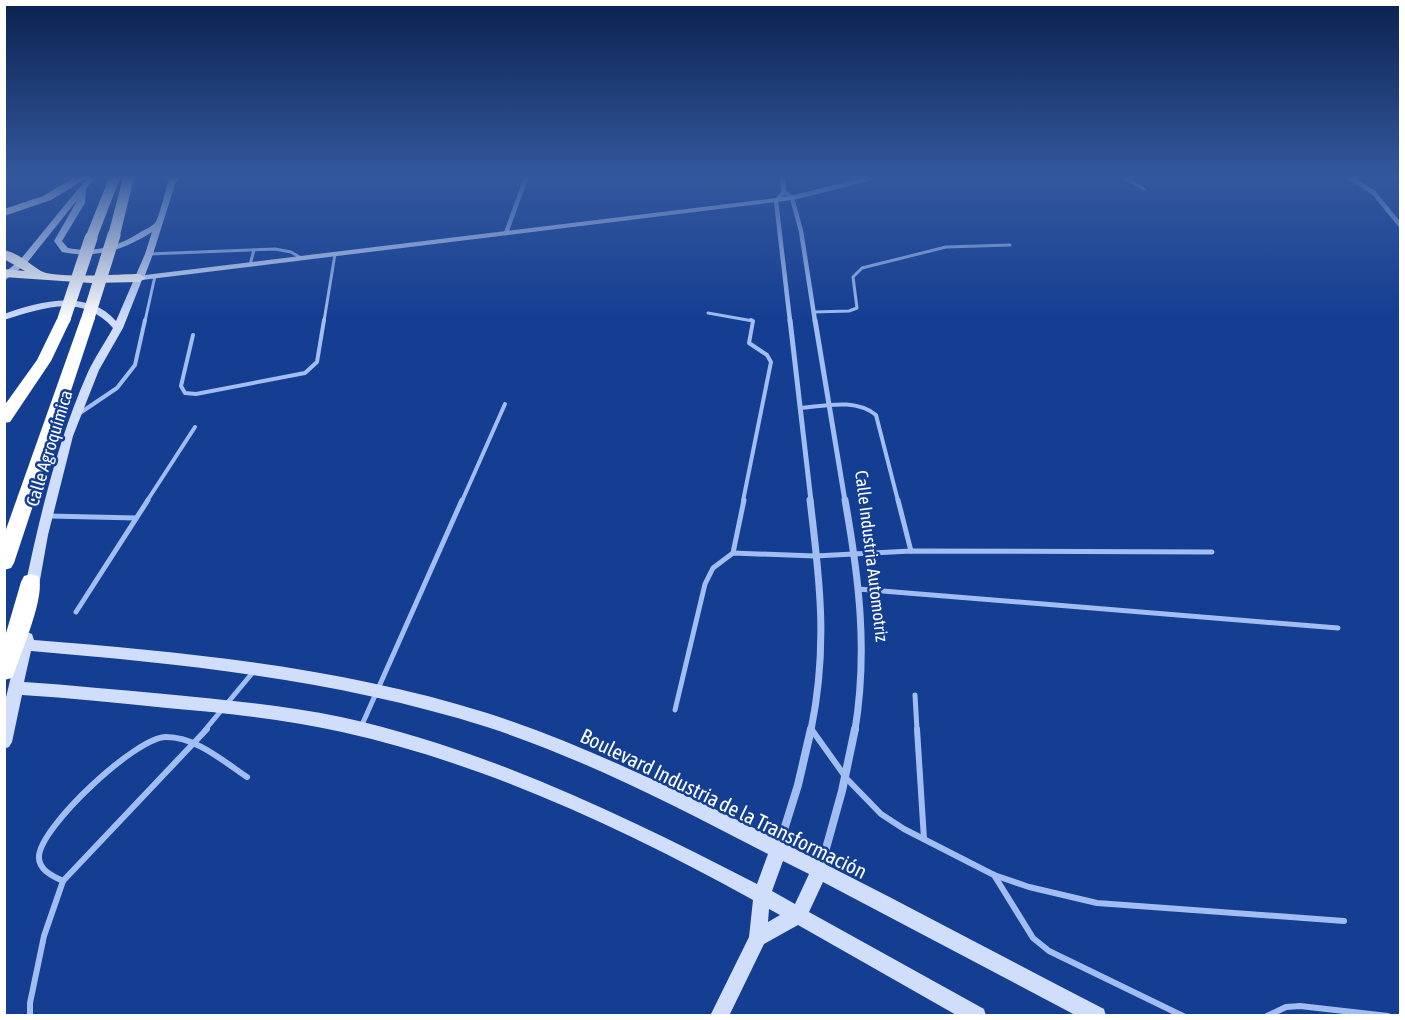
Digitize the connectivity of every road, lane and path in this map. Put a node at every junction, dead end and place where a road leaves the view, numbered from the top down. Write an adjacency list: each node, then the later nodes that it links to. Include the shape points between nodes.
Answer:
1 (51, 226): 18 (street)
2 (67, 226): 5 (street, via 58,244 65,250 81,252 116,248)
3 (96, 226): 33 (highway, bridge, via 64,319 44,361)
4 (116, 226): 42 (highway, bridge)
5 (156, 226)
6 (158, 226): 15 (street, Calle Agroquímica)
7 (509, 226): 11 (street)
8 (568, 226): 11 (street)
9 (779, 226): 31 (street)
10 (800, 226): 24 (street, Calle Industria Automotriz)
11 (506, 233): 16 (street)
12 (1010, 245): 24 (lane, via 946,247 862,268 853,277 857,308)
13 (255, 250): 15 (lane); 17 (lane, via 285,250); 19 (lane)
14 (4, 254): 18 (highway)
15 (149, 254): 23 (street, Calle Agroquímica)
16 (336, 254): 17 (street); 28 (lane, via 317,362 304,372 185,393 181,386)
17 (302, 258): 19 (street)
18 (23, 262): 20 (highway); 21 (street)
19 (250, 265): 22 (street)
20 (37, 274): 21 (highway); 23 (highway)
21 (6, 275)
22 (155, 276): 23 (street); 32 (lane, via 135,365 117,388)
23 (139, 278): 27 (street, Calle Agroquímica)
24 (814, 312): 30 (street, Calle Industria Automotriz)
25 (708, 313): 39 (lane, via 753,321 749,343 771,362)
26 (4, 317): 27 (street, via 51,305 81,304 104,312)
27 (118, 328): 32 (street, Calle Agroquímica, via 94,370)
28 (193, 335)
29 (505, 404): 51 (lane)
30 (829, 407): 31 (lane); 37 (lane, via 860,405 876,415); 40 (street, Calle Industria Automotriz)
31 (800, 408): 41 (street)
32 (75, 417): 35 (street, Calle Agroquímica)
33 (4, 418)
34 (195, 427): 36 (lane)
35 (47, 516): 36 (lane); 43 (street, Calle Agroquímica)
36 (136, 518): 45 (lane)
37 (911, 551): 38 (lane); 40 (lane)
38 (1212, 552)
39 (733, 553): 41 (lane); 54 (lane, via 713,568 705,584)
40 (854, 553): 41 (lane); 44 (street, Calle Industria Automotriz)
41 (815, 556): 56 (street, via 822,600 823,654)
42 (4, 563)
43 (32, 582): 47 (street, Calle Agroquímica); 49 (highway)
44 (858, 589): 46 (lane); 60 (street, Calle Industria Automotriz, via 862,667)
45 (76, 612)
46 (1338, 628)
47 (27, 645): 48 (street, Boulevard Industria de la Transformación, via 160,656); 50 (street, Calle Agroquímica)
48 (255, 670): 51 (street, Boulevard Industria de la Transformación); 53 (lane)
49 (4, 671)
50 (18, 688): 53 (street); 57 (street, Calle Agroquímica)
51 (377, 691): 55 (lane); 62 (street, Boulevard Industria de la Transformación, via 487,721 562,748 633,778)
52 (915, 695): 61 (lane)
53 (225, 707): 55 (street); 58 (lane)
54 (675, 710)
55 (360, 729): 66 (street, via 553,793)
56 (813, 730): 60 (lane); 62 (street)
57 (4, 742)
58 (194, 744): 59 (lane); 65 (lane); 65 (lane, via 164,737 144,744 75,804 45,837 39,855 47,873)
59 (247, 777)
60 (847, 779): 61 (lane, via 881,814); 63 (street, Calle Industria Automotriz)
61 (924, 839): 64 (lane)
62 (778, 850): 63 (street, Boulevard Industria de la Transformación); 66 (street)
63 (820, 870): 67 (street, Calle Industria Automotriz); 73 (street, Boulevard Industria de la Transformación)
64 (994, 875): 68 (lane, via 1097,903); 74 (lane, via 1033,938 1049,951)
65 (63, 881): 70 (lane, via 44,936)
66 (762, 895): 67 (street); 69 (street)
67 (799, 914): 69 (street); 72 (street)
68 (1344, 921)
69 (758, 938): 71 (street)
70 (30, 1016)
71 (718, 1016)
72 (977, 1016)
73 (1097, 1016)
74 (1183, 1016)
75 (1267, 1016): 76 (lane, via 1286,1007 1300,1006)
76 (1388, 1016)

